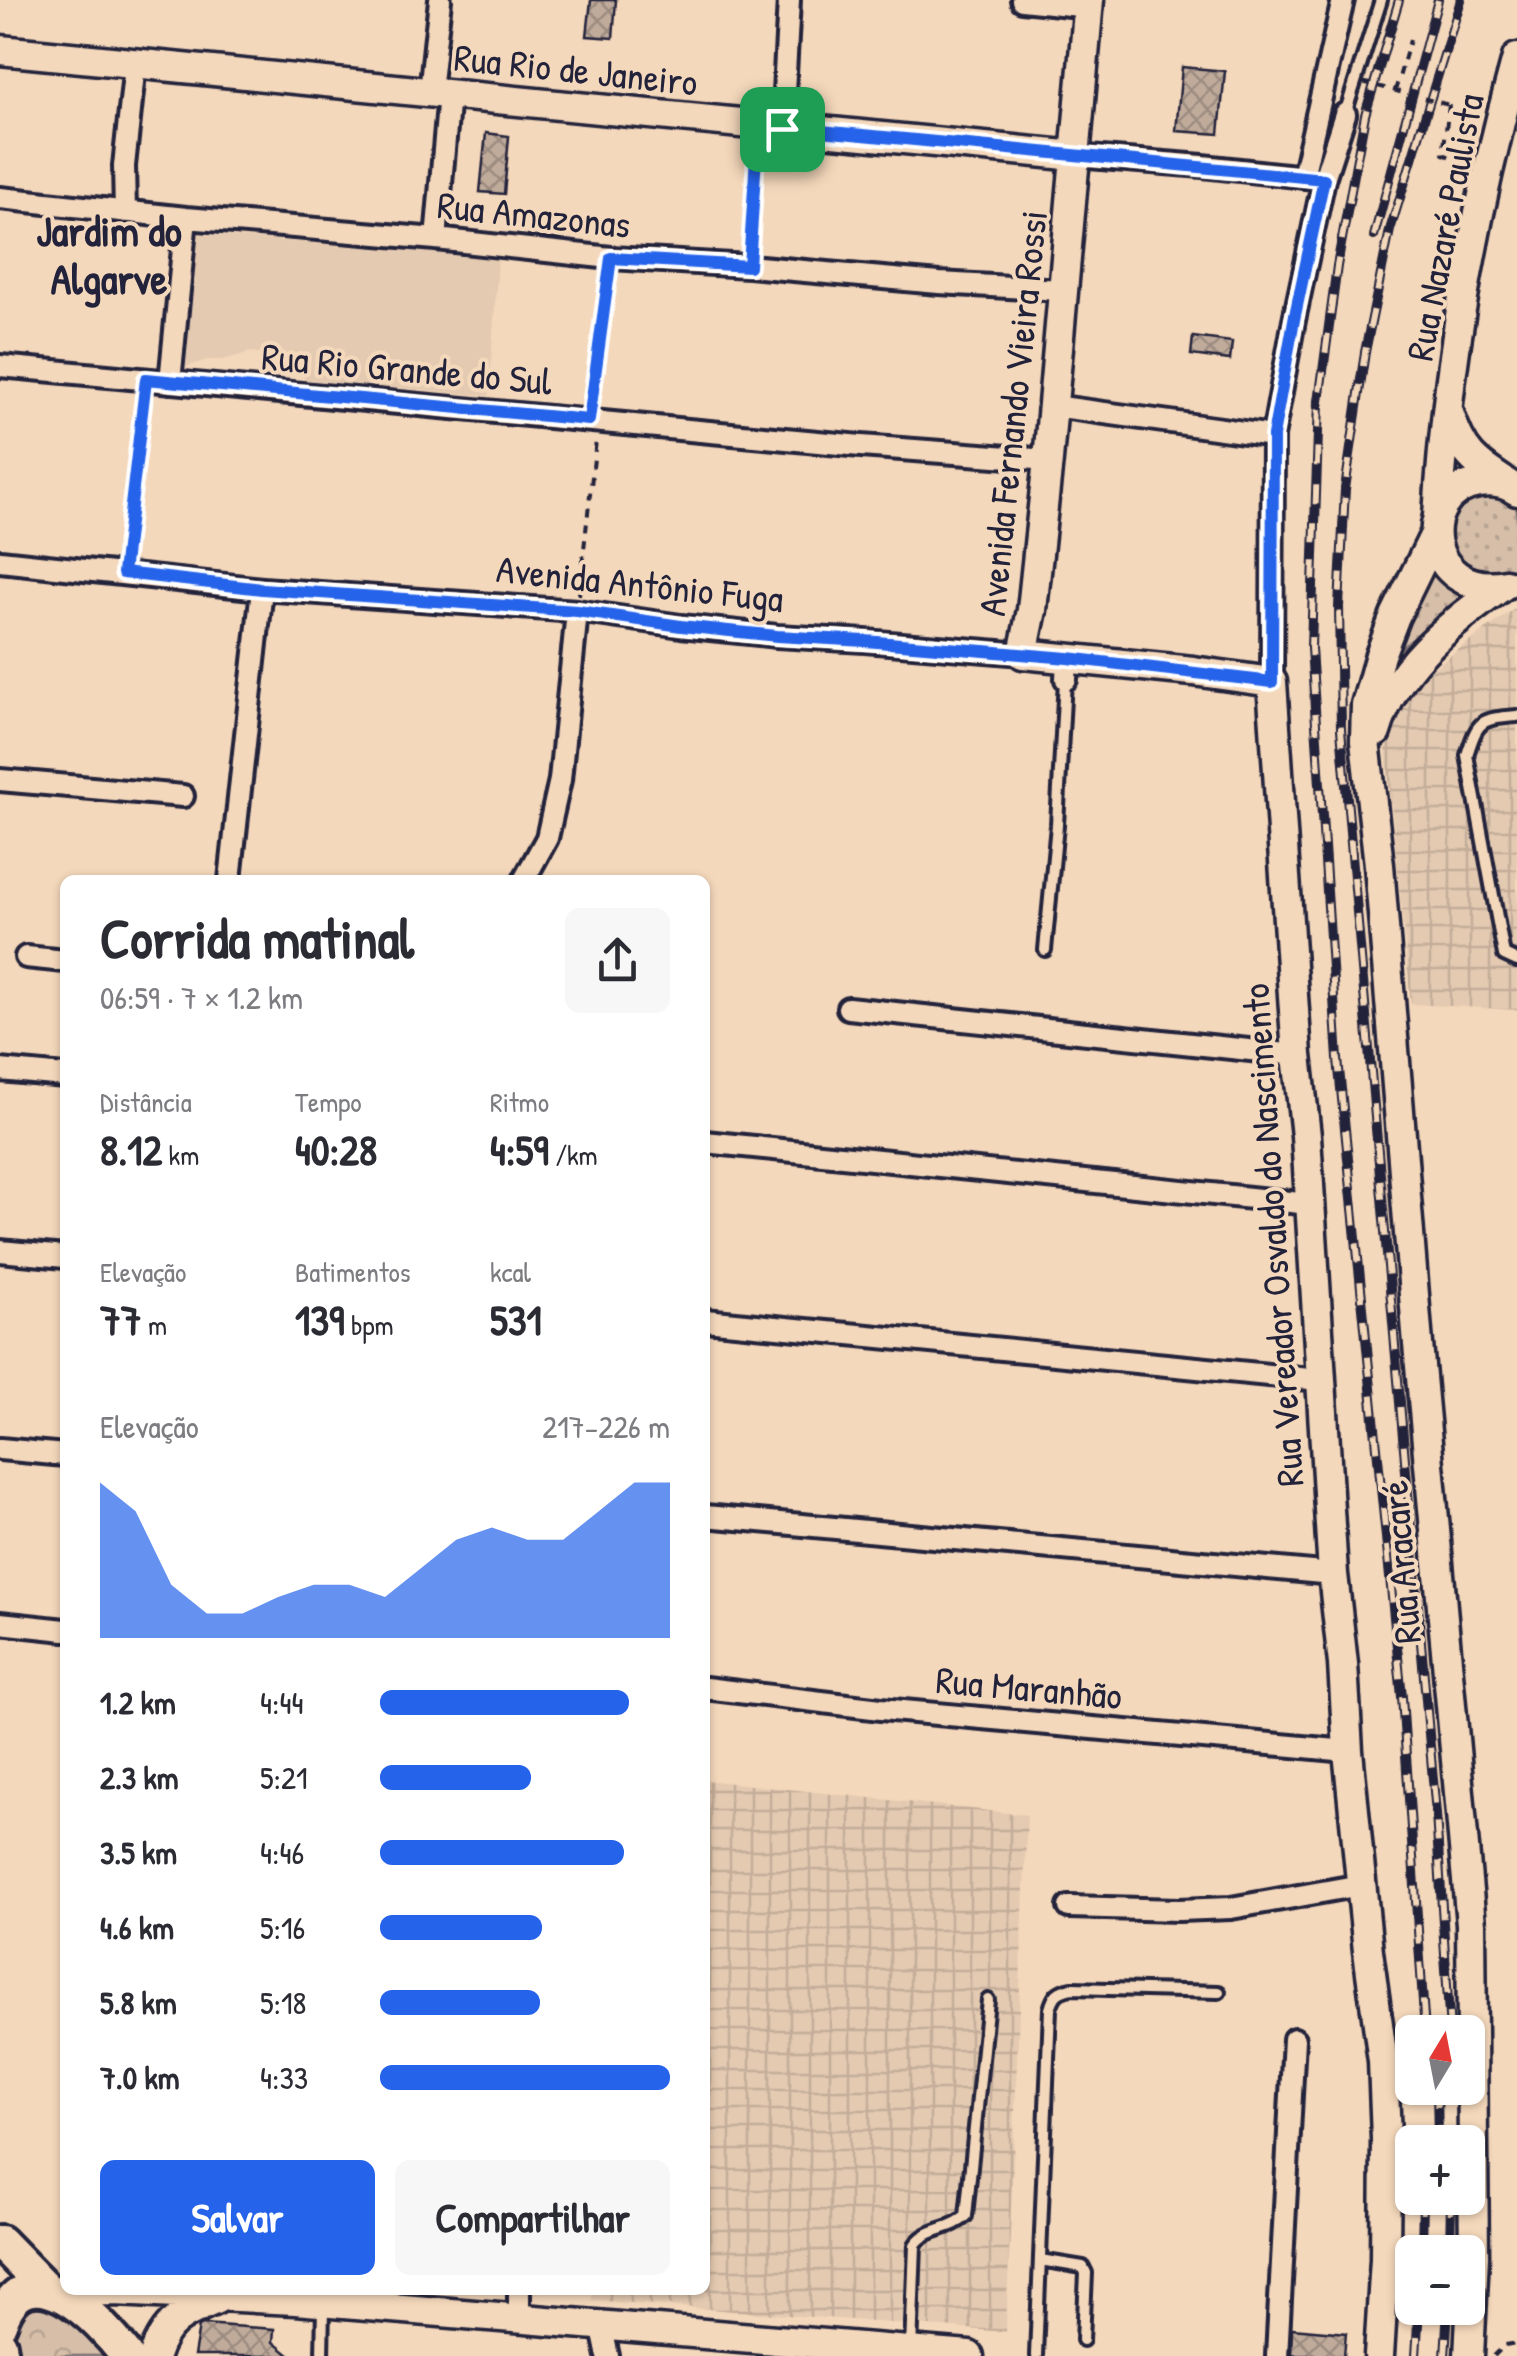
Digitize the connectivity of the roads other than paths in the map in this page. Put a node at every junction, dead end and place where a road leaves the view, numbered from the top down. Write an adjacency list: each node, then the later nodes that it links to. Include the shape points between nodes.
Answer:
1 (440, 0): 10 (street)
2 (789, 0): 12 (street)
3 (1022, 0): 6 (street)
4 (1343, 0): 14 (street)
5 (1380, 0): 11 (lane)
6 (1089, 4): 13 (street, Avenida Fernando Vieira Rossi)
7 (0, 50): 9 (street, Rua Rio de Janeiro)
8 (1517, 58): 23 (street, Rua Nazaré Paulista, via 1479,206)
9 (135, 64): 10 (street, Rua Rio de Janeiro); 16 (street)
10 (440, 93): 12 (street, Rua Rio de Janeiro); 18 (street)
11 (1344, 114): 14 (street, Rua Vereador Osvaldo do Nascimento)
12 (770, 127): 13 (street, Rua Rio de Janeiro)
13 (1076, 156): 14 (street, Rua Rio de Janeiro); 19 (street, Avenida Fernando Vieira Rossi)
14 (1313, 178): 24 (street, Rua Vereador Osvaldo do Nascimento)
15 (0, 198): 16 (street, Rua Amazonas)
16 (125, 212): 17 (street, Rua Amazonas)
17 (186, 218): 18 (street, Rua Amazonas); 21 (street)
18 (436, 239): 19 (street, Rua Amazonas)
19 (1062, 290): 22 (street, Avenida Fernando Vieira Rossi)
20 (0, 366): 21 (street, Rua Rio Grande do Sul)
21 (170, 382): 25 (street, Rua Rio Grande do Sul)
22 (1053, 406): 24 (street); 25 (street, Avenida Fernando Vieira Rossi)
23 (1448, 411): 26 (street, Rua Nazaré Paulista, via 1462,446); 27 (street, Rua Nazaré Paulista)
24 (1273, 436): 34 (street, Rua Vereador Osvaldo do Nascimento)
25 (1048, 460): 32 (street, Avenida Fernando Vieira Rossi)
26 (1514, 488): 27 (street, via 1492,482 1459,490)
27 (1437, 526): 29 (street, via 1438,550 1458,577 1489,587); 36 (street, Rua Aracaré, via 1370,686)
28 (0, 561): 30 (street, Avenida Antônio Fuga)
29 (1511, 581): 36 (street, Rua Aracaré, via 1435,640 1400,678)
30 (262, 589): 31 (street, Avenida Antônio Fuga); 39 (street)
31 (577, 611): 32 (street, Avenida Antônio Fuga, via 777,636); 40 (street, via 560,780 547,838)
32 (1023, 654): 33 (street, Avenida Antônio Fuga)
33 (1066, 668): 34 (street, Avenida Antônio Fuga); 41 (lane)
34 (1272, 682): 46 (street, Rua Vereador Osvaldo do Nascimento)
35 (1517, 716): 44 (lane, via 1490,718 1475,729 1466,755 1504,955)
36 (1368, 762): 92 (street, Rua Aracaré, via 1471,1924)
37 (0, 780): 38 (street)
38 (183, 796)
39 (231, 875)
40 (527, 875)
41 (1045, 950)
42 (26, 957): 43 (street)
43 (60, 961)
44 (1517, 961)
45 (848, 1008): 46 (street)
46 (1298, 1055): 50 (street, Rua Vereador Osvaldo do Nascimento)
47 (0, 1070): 48 (street)
48 (60, 1076)
49 (710, 1143): 50 (street)
50 (1310, 1204): 54 (street, Rua Vereador Osvaldo do Nascimento)
51 (0, 1251): 52 (street)
52 (60, 1257)
53 (710, 1320): 54 (street)
54 (1320, 1380): 58 (street, Rua Vereador Osvaldo do Nascimento)
55 (0, 1449): 56 (street)
56 (60, 1455)
57 (710, 1516): 58 (street)
58 (1333, 1574): 62 (street, Rua Vereador Osvaldo do Nascimento)
59 (0, 1623): 60 (street)
60 (60, 1629)
61 (710, 1689): 62 (street, Rua Maranhão)
62 (1348, 1752): 63 (street, Rua Vereador Osvaldo do Nascimento)
63 (1362, 1885): 64 (street, via 1231,1908); 91 (street, Rua Vereador Osvaldo do Nascimento, via 1386,2139)
64 (1068, 1907)
65 (1219, 1992): 69 (lane, via 1072,1988 1054,1996)
66 (988, 2000): 82 (lane, via 966,2216 922,2234 915,2244)
67 (1294, 2039): 90 (street)
68 (0, 2242): 70 (main road)
69 (1040, 2260): 81 (lane, via 1086,2272); 89 (lane)
70 (53, 2290): 71 (street); 72 (main road); 79 (main road, via 22,2294)
71 (60, 2290)
72 (60, 2295)
73 (61, 2295): 84 (main road)
74 (204, 2295): 76 (street)
75 (519, 2295): 78 (street)
76 (223, 2296): 77 (street); 85 (street, via 168,2327)
77 (304, 2297): 78 (street); 86 (lane)
78 (519, 2318): 80 (street)
79 (0, 2324)
80 (602, 2325): 83 (street); 87 (street)
81 (1084, 2340)
82 (912, 2351): 83 (street); 88 (street)
83 (869, 2352)
84 (127, 2356)
85 (154, 2356)
86 (322, 2356)
87 (608, 2356)
88 (969, 2356)
89 (1036, 2356)
90 (1278, 2356)
91 (1379, 2356)
92 (1469, 2356)

